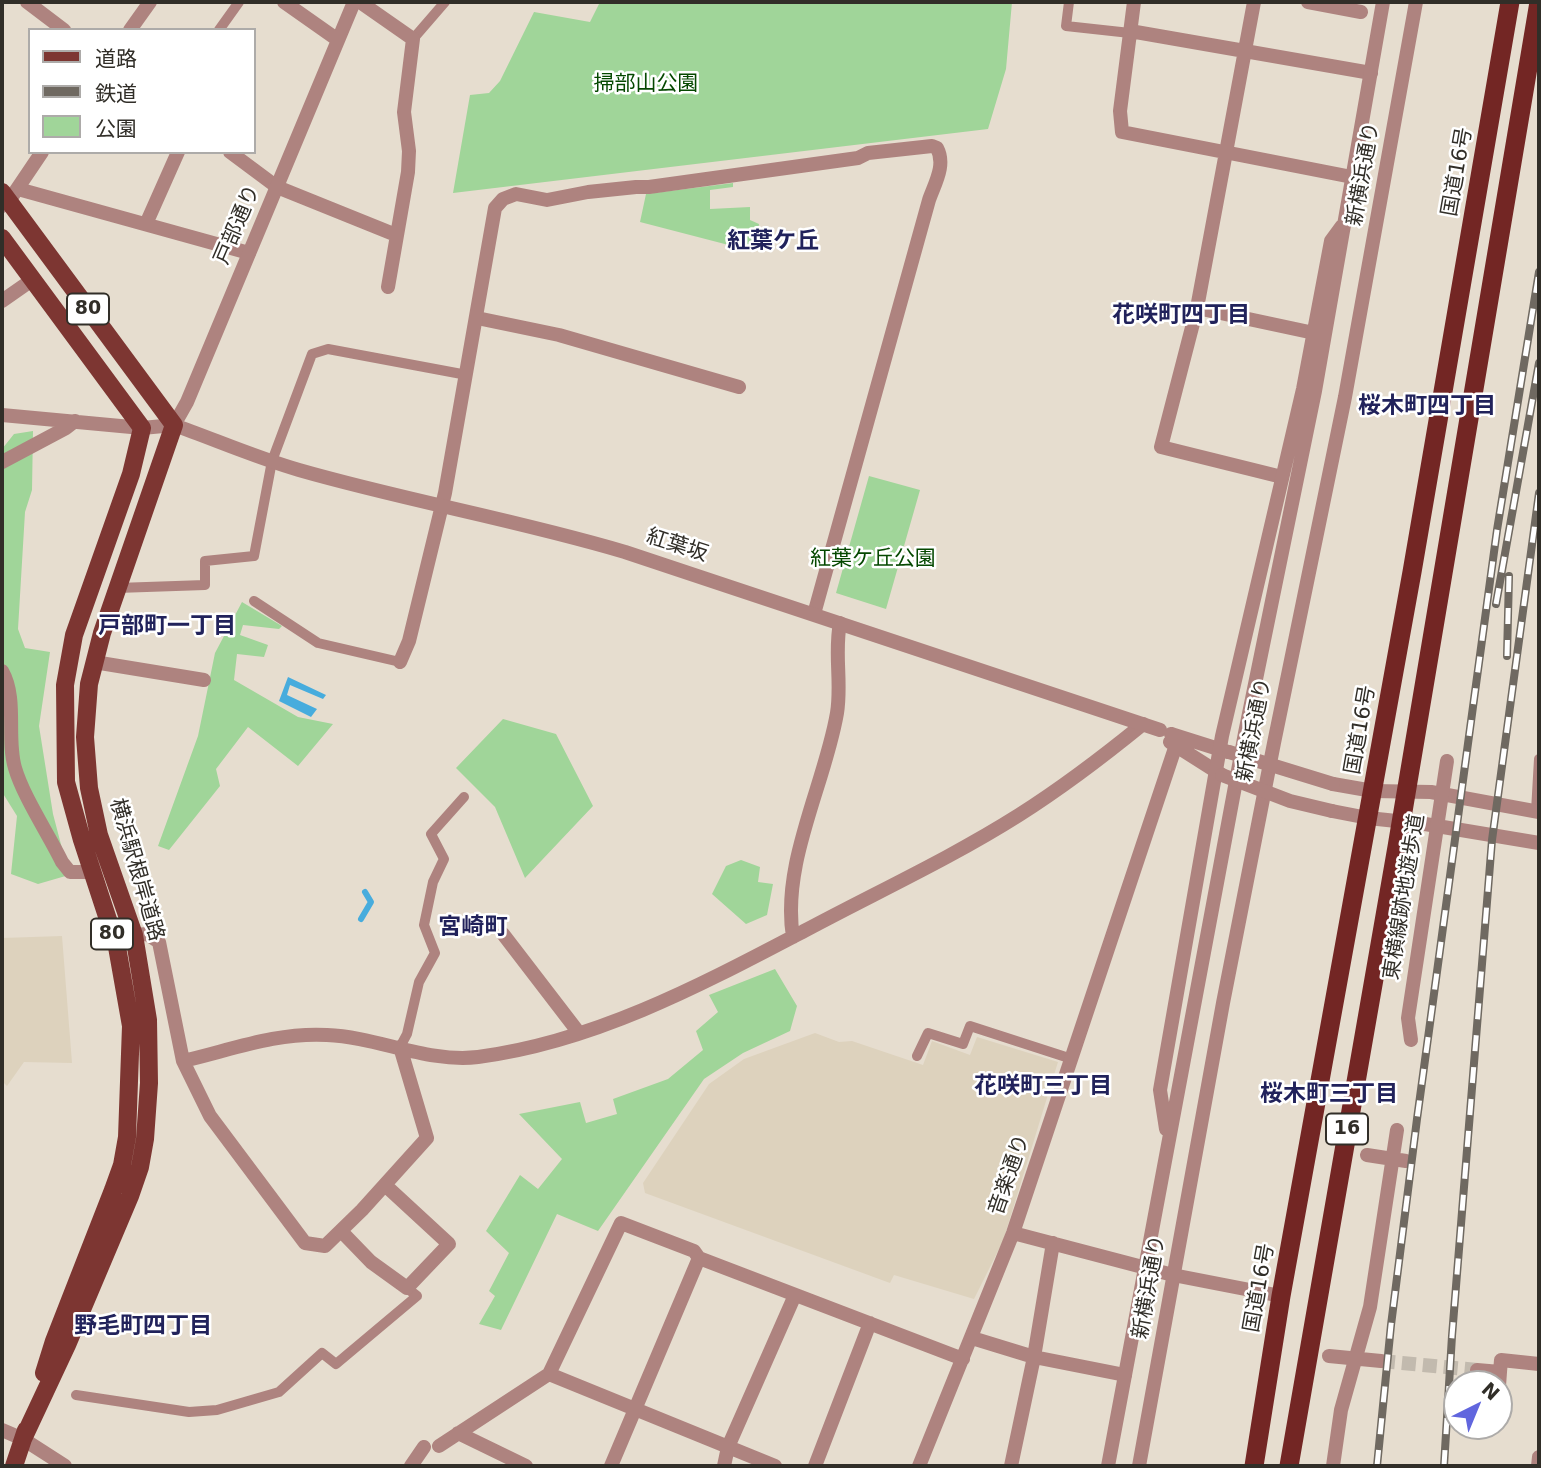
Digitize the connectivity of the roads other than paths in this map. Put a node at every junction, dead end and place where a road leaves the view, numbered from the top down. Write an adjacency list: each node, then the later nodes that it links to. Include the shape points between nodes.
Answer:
1 (150, 2): 18 (street)
2 (239, 2): 19 (lane)
3 (284, 2): 22 (street)
4 (354, 2): 22 (street, 戸部通り)
5 (360, 2): 21 (street)
6 (445, 2): 21 (lane)
7 (1069, 2): 20 (lane, via 1066,26)
8 (1134, 2): 20 (street)
9 (1254, 2): 23 (street)
10 (1308, 2): 16 (street)
11 (1383, 2): 24 (street, 新横浜通り)
12 (1416, 2): 94 (street, 新横浜通り, via 1345,397 1273,743)
13 (1510, 2): 67 (highway, 国道16号 / 16)
14 (1539, 2): 68 (highway, 16)
15 (30, 3): 17 (street)
16 (1361, 12)
17 (61, 28)
18 (131, 28)
19 (220, 28)
20 (1130, 32): 23 (street); 25 (street, via 1120,111 1122,132)
21 (413, 39): 34 (street, via 404,112 408,172)
22 (338, 40): 30 (street, 戸部通り)
23 (1245, 51): 24 (street); 25 (street)
24 (1371, 73): 29 (street, 新横浜通り)
25 (1226, 152): 29 (street); 40 (street)
26 (40, 154): 31 (street)
27 (177, 154): 33 (street)
28 (233, 154): 30 (street)
29 (1352, 177): 32 (street, 新横浜通り)
30 (277, 187): 34 (street); 36 (street, 戸部通り)
31 (7, 197): 33 (street); 47 (main road, 80)
32 (1345, 222): 42 (street, via 1331,241); 85 (street, 新横浜通り)
33 (146, 224): 36 (street)
34 (396, 235): 38 (street)
35 (2, 238): 37 (main road, 80)
36 (249, 253): 47 (street, 戸部通り)
37 (32, 280): 39 (street); 48 (main road, 80)
38 (388, 287)
39 (2, 301)
40 (1197, 308): 42 (street); 51 (street, via 1161,447)
41 (477, 318): 43 (street); 44 (street, via 559,335); 55 (street, via 495,208 516,194 547,200 831,162 868,153 937,148 940,170)
42 (1314, 333): 51 (street)
43 (467, 376): 49 (lane, via 328,349 312,354); 52 (street)
44 (739, 387)
45 (2, 415): 46 (street)
46 (75, 421): 48 (street); 50 (street)
47 (174, 425): 48 (street); 49 (street, 紅葉坂); 53 (main road, 横浜駅根岸道路 / 80)
48 (142, 428): 74 (main road, 横浜駅根岸道路 / 80, via 131,474 74,635 65,685 66,782)
49 (272, 461): 52 (street, 紅葉坂); 53 (lane, via 254,556 205,561 205,585)
50 (2, 462)
51 (1282, 477): 63 (street)
52 (443, 507): 55 (street, 紅葉坂, via 572,536); 58 (street)
53 (117, 588): 57 (main road, 横浜駅根岸道路 / 80)
54 (254, 601): 58 (lane, via 318,643)
55 (814, 614): 56 (street, 紅葉坂)
56 (840, 623): 61 (street, 紅葉坂); 77 (street, via 836,716 801,841 791,904)
57 (94, 662): 60 (street); 76 (main road, 横浜駅根岸道路 / 80, via 85,737 89,788 99,835)
58 (400, 662)
59 (2, 671): 74 (street, via 16,771 62,862 70,872)
60 (204, 680)
61 (1143, 724): 62 (street, 紅葉坂); 77 (street, via 1020,815)
62 (1169, 737): 63 (street); 66 (street); 82 (street, 音楽通り)
63 (1224, 751): 66 (street); 67 (street, bridge, via 1351,789)
64 (1539, 759): 70 (lane)
65 (1445, 761): 79 (street, 東横線跡地遊歩道, bridge, via 1408,1018)
66 (1219, 773): 71 (street, bridge, via 1290,801); 85 (street, via 1160,1090)
67 (1373, 791): 68 (street); 71 (highway, 国道16号 / 16)
68 (1406, 792): 70 (street); 72 (highway, 16)
69 (464, 797): 80 (lane, via 431,834 444,859 424,925 435,953 419,982)
70 (1538, 811)
71 (1368, 818): 72 (street); 97 (highway, 国道16号 / 16)
72 (1401, 822): 73 (street); 131 (highway, 16)
73 (1539, 843)
74 (92, 872): 113 (main road, 横浜駅根岸道路 / 80, via 117,947 131,1026 127,1137 122,1165 54,1341)
75 (503, 934): 78 (street)
76 (134, 935): 83 (street, via 147,934 159,942); 113 (main road, 横浜駅根岸道路 / 80, via 148,1020 149,1083 140,1167)
77 (793, 937): 78 (street, via 682,995)
78 (579, 1033): 80 (street, via 532,1048 476,1057 448,1058)
79 (1411, 1040)
80 (400, 1047): 83 (street, via 328,1035 292,1035); 88 (street, via 427,1138)
81 (917, 1056): 82 (lane, via 928,1033 963,1044 970,1026)
82 (1072, 1059): 90 (street, 音楽通り)
83 (183, 1060): 89 (street, via 210,1116 305,1242 325,1246)
84 (1397, 1130): 87 (street)
85 (1167, 1141): 93 (street, 新横浜通り)
86 (1367, 1155): 87 (street)
87 (1400, 1160): 103 (street)
88 (385, 1185): 89 (street); 95 (street, via 449,1244)
89 (341, 1231): 95 (street, via 371,1262)
90 (1013, 1233): 91 (street); 99 (street, 音楽通り)
91 (1053, 1243): 93 (street); 101 (street)
92 (699, 1258): 96 (street); 107 (street, via 694,1251 621,1223); 110 (street)
93 (1144, 1267): 94 (street); 108 (street, 新横浜通り)
94 (1173, 1275): 97 (street); 129 (street, 新横浜通り)
95 (407, 1288): 109 (lane, via 417,1296 335,1364 323,1353 279,1392 264,1397 217,1410 189,1412)
96 (795, 1295): 98 (street); 116 (street)
97 (1281, 1296): 130 (highway, 国道16号 / 16)
98 (870, 1323): 102 (street); 125 (street)
99 (972, 1338): 101 (street); 102 (street, 音楽通り)
100 (1329, 1356): 103 (street)
101 (1034, 1357): 108 (street); 127 (street)
102 (963, 1359): 126 (street, 音楽通り)
103 (1356, 1359): 104 (street); 132 (street, via 1341,1410)
104 (1381, 1361)
105 (1539, 1364): 106 (street, via 1501,1360)
106 (1500, 1370)
107 (549, 1374): 110 (street); 112 (street)
108 (1125, 1375): 128 (street, 新横浜通り)
109 (76, 1395)
110 (634, 1409): 116 (street); 122 (street)
111 (2, 1430): 113 (street)
112 (458, 1433): 114 (street); 121 (street)
113 (23, 1439): 118 (main road, 横浜駅根岸道路 / 80); 119 (street)
114 (439, 1446)
115 (424, 1447): 120 (street)
116 (728, 1447): 123 (street); 124 (street)
117 (1539, 1457): 133 (street)
118 (14, 1466)
119 (65, 1466)
120 (411, 1466)
121 (526, 1466)
122 (611, 1466)
123 (724, 1466)
124 (775, 1466)
125 (815, 1466)
126 (919, 1466)
127 (1011, 1466)
128 (1108, 1466)
129 (1139, 1466)
130 (1254, 1466)
131 (1289, 1466)
132 (1334, 1466)
133 (1538, 1466)

